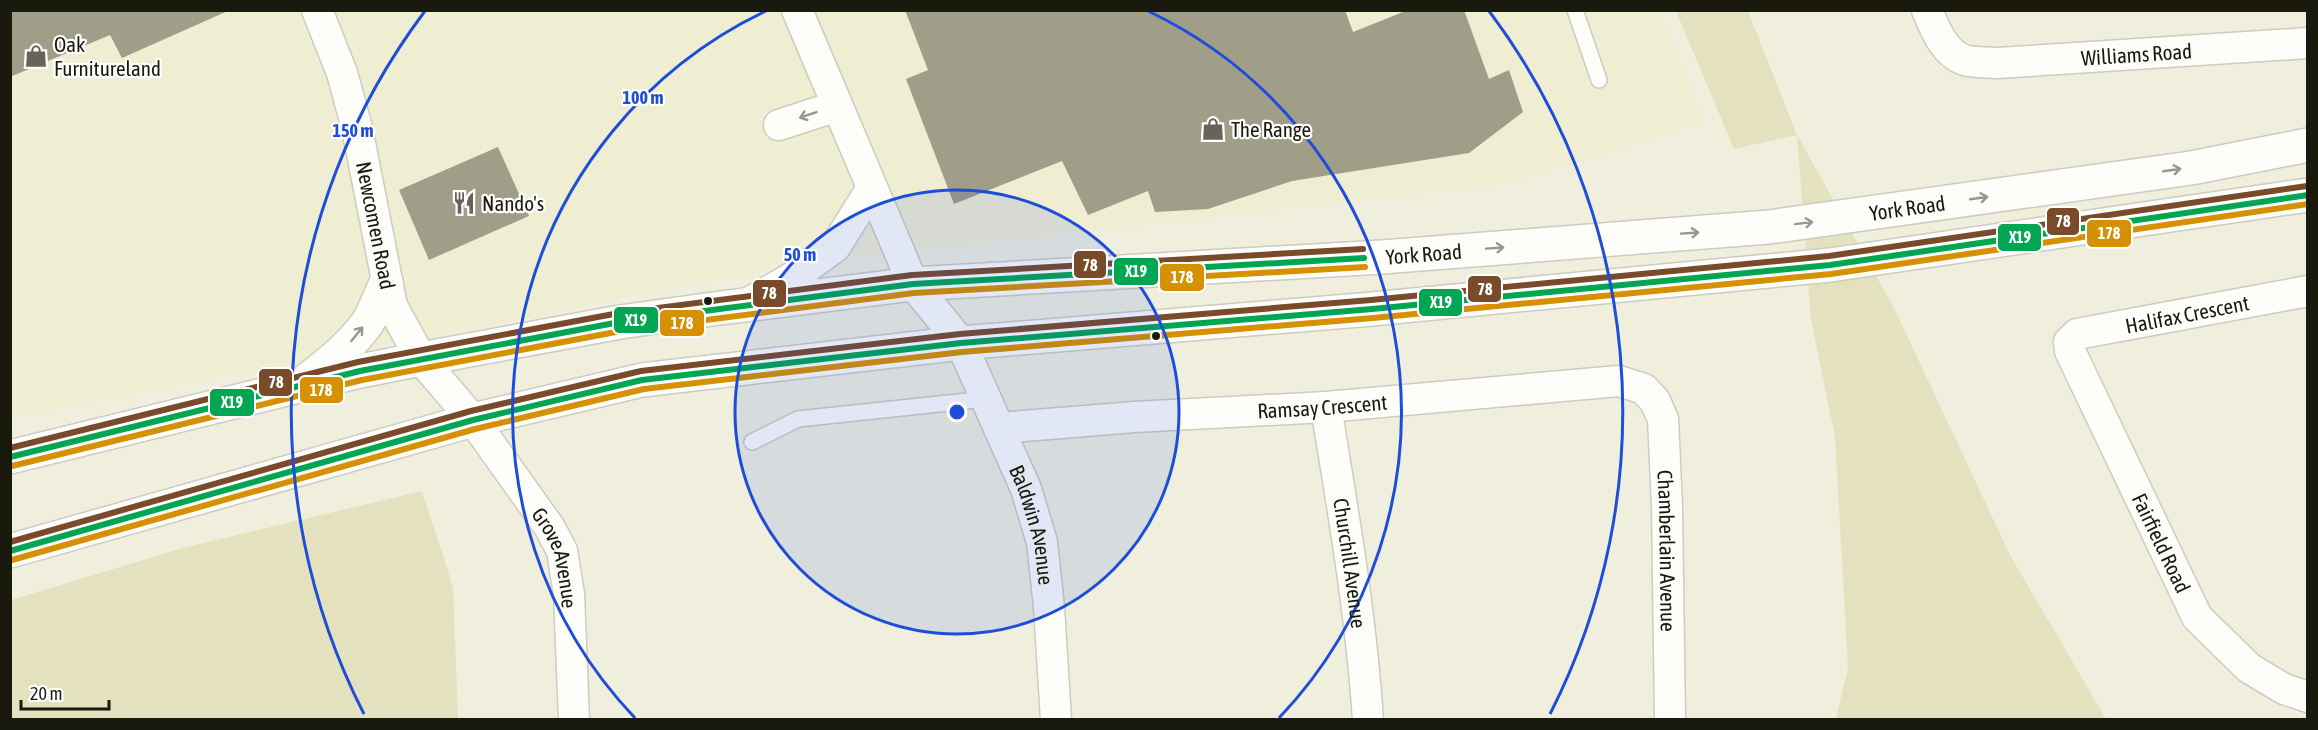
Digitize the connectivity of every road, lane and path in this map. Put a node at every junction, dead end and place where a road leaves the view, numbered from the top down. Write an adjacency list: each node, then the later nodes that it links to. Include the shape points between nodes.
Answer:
1 (317, 10): 12 (street, Newcomen Road, via 342,73 357,128)
2 (796, 10): 7 (street, Baldwin Avenue)
3 (1575, 10): 6 (lane)
4 (1927, 10): 5 (street, Williams Road, via 1950,51 1965,60 1998,63)
5 (2307, 43)
6 (1599, 80)
7 (837, 106): 8 (street, one-way to 8); 10 (street, Baldwin Avenue)
8 (779, 125)
9 (2307, 145): 13 (highway, York Road, one-way to 9, via 1382,257 1769,227 2191,168)
10 (872, 189): 13 (street, Baldwin Avenue); 15 (street, via 835,248)
11 (2307, 195): 17 (highway, via 1861,262)
12 (386, 283): 18 (street, Newcomen Road, via 392,306); 19 (highway, one-way to 12, via 353,340 368,321)
13 (913, 284): 15 (highway, York Road); 17 (street, Baldwin Avenue)
14 (2307, 291): 16 (street, Halifax Crescent, via 2077,334)
15 (745, 305): 18 (highway, York Road, via 620,322)
16 (2068, 342): 28 (street, Fairfield Road, via 2197,617 2249,668 2284,689)
17 (961, 343): 21 (street, Baldwin Avenue); 23 (highway, via 642,380)
18 (421, 358): 19 (highway, York Road); 23 (street, Newcomen Road)
19 (298, 387): 26 (highway, York Road)
20 (1644, 389): 22 (street, Ramsay Crescent, via 1619,381); 32 (street, Chamberlain Avenue, via 1663,419)
21 (986, 399): 24 (street, Baldwin Avenue); 25 (lane, via 798,419)
22 (1326, 407): 24 (street, Ramsay Crescent); 31 (street, Churchill Avenue, via 1360,628)
23 (473, 420): 27 (highway); 29 (street, Grove Avenue, via 562,551 569,594)
24 (999, 428): 30 (street, Baldwin Avenue, via 1026,489 1042,542)
25 (752, 442)
26 (10, 457)
27 (10, 551)
28 (2307, 697)
29 (574, 720)
30 (1056, 720)
31 (1368, 720)
32 (1670, 720)

